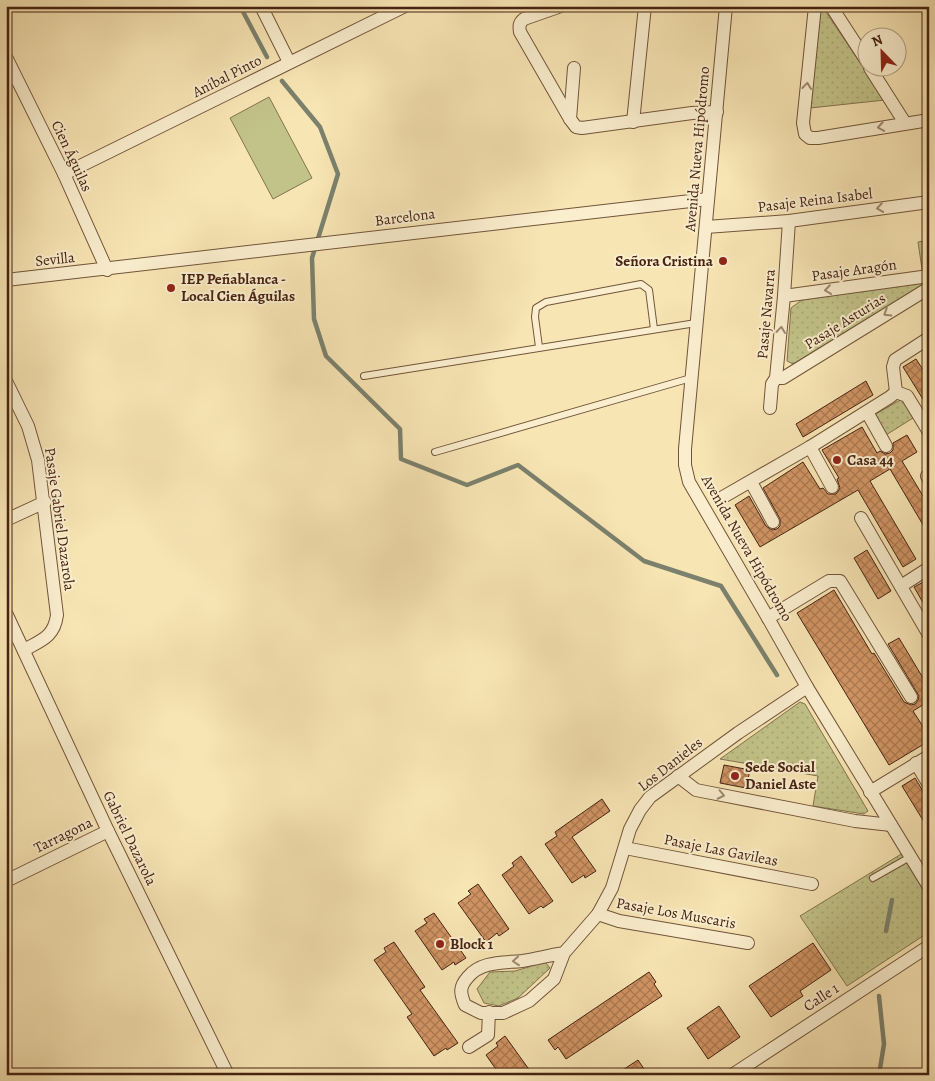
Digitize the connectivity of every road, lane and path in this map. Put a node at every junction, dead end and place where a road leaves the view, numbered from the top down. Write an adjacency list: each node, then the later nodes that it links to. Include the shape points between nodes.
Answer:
1 (261, 6): 10 (street)
2 (405, 6): 10 (street, Aníbal Pinto)
3 (562, 6): 14 (street, via 524,19 519,27)
4 (645, 6): 16 (street)
5 (726, 6): 13 (street, Avenida Nueva Hipódromo)
6 (815, 6): 17 (street, one-way to 6, via 818,138 805,134 803,123)
7 (831, 6): 8 (street)
8 (858, 48)
9 (6, 57): 18 (street, Cien Águilas)
10 (289, 62): 18 (street, Aníbal Pinto)
11 (574, 68): 14 (street)
12 (876, 78): 17 (street)
13 (716, 112): 16 (street); 19 (street, Avenida Nueva Hipódromo)
14 (570, 119): 16 (street, via 576,127 582,128)
15 (929, 120): 17 (street)
16 (633, 122)
17 (905, 123)
18 (64, 174): 23 (street, Cien Águilas)
19 (708, 199): 22 (street, Avenida Nueva Hipódromo); 23 (street, Barcelona)
20 (929, 202): 21 (street, Pasaje Reina Isabel, one-way to 21)
21 (789, 221): 22 (street, Pasaje Reina Isabel); 27 (street, Pasaje Navarra)
22 (706, 227): 28 (street, Avenida Nueva Hipódromo)
23 (107, 270): 25 (street, Sevilla)
24 (929, 276): 27 (street, Pasaje Aragón, one-way to 27)
25 (6, 280)
26 (929, 288): 34 (street, Pasaje Asturias, one-way to 34, via 783,378)
27 (784, 296): 34 (street, Pasaje Navarra, one-way to 27)
28 (696, 323): 29 (lane); 33 (street, Avenida Nueva Hipódromo)
29 (654, 329): 31 (lane); 31 (lane, via 649,290 641,284 546,302 536,308)
30 (929, 338): 36 (street, via 895,360)
31 (539, 347): 32 (lane)
32 (364, 376)
33 (691, 378): 42 (lane); 53 (street, Avenida Nueva Hipódromo, via 685,449 689,482)
34 (776, 378): 37 (street, Pasaje Navarra, via 772,384)
35 (6, 381): 46 (street, Pasaje Gabriel Dazarola, via 28,426 38,460)
36 (896, 392): 38 (street); 39 (street, via 907,396)
37 (770, 408)
38 (867, 412): 40 (street); 41 (street)
39 (929, 432)
40 (886, 446)
41 (810, 447): 43 (street); 44 (street)
42 (435, 452)
43 (751, 482): 45 (street); 49 (street)
44 (832, 487)
45 (724, 497)
46 (44, 502): 48 (street); 55 (street, Pasaje Gabriel Dazarola, via 58,614 52,632)
47 (861, 518): 51 (street)
48 (6, 520)
49 (773, 522)
50 (929, 568): 51 (street)
51 (901, 586): 54 (street)
52 (6, 613): 55 (street, Gabriel Dazarola)
53 (768, 618): 56 (street, Avenida Nueva Hipódromo); 57 (street, via 829,580 840,581)
54 (929, 635)
55 (24, 650): 64 (street, Gabriel Dazarola)
56 (807, 687): 60 (street, Los Danieles); 62 (street, Avenida Nueva Hipódromo)
57 (911, 697)
58 (929, 756): 59 (street)
59 (916, 763): 61 (street); 62 (street)
60 (678, 776): 63 (street, one-way to 63, via 696,790); 65 (street, Los Danieles, via 650,797 640,810)
61 (929, 785)
62 (870, 792): 63 (street, Avenida Nueva Hipódromo)
63 (891, 825): 66 (street, Avenida Nueva Hipódromo)
64 (108, 831): 69 (street, Tarragona); 77 (street, Gabriel Dazarola)
65 (625, 848): 70 (street, Pasaje Las Gavileas); 71 (street, Los Danieles, via 612,888)
66 (910, 857): 67 (lane); 68 (street, Avenida Nueva Hipódromo)
67 (873, 878)
68 (927, 879)
69 (6, 881)
70 (812, 884)
71 (598, 914): 72 (street, Pasaje Los Muscaris, via 619,921); 74 (street, Los Danieles)
72 (748, 942)
73 (929, 946): 78 (street, Calle 1)
74 (564, 953): 75 (street, via 554,980 529,1001 503,1013); 75 (street, one-way to 75, via 489,964 473,970 460,994 465,1005 481,1013)
75 (489, 1012): 76 (street, via 488,1035)
76 (469, 1047)
77 (228, 1075)
78 (732, 1075)

